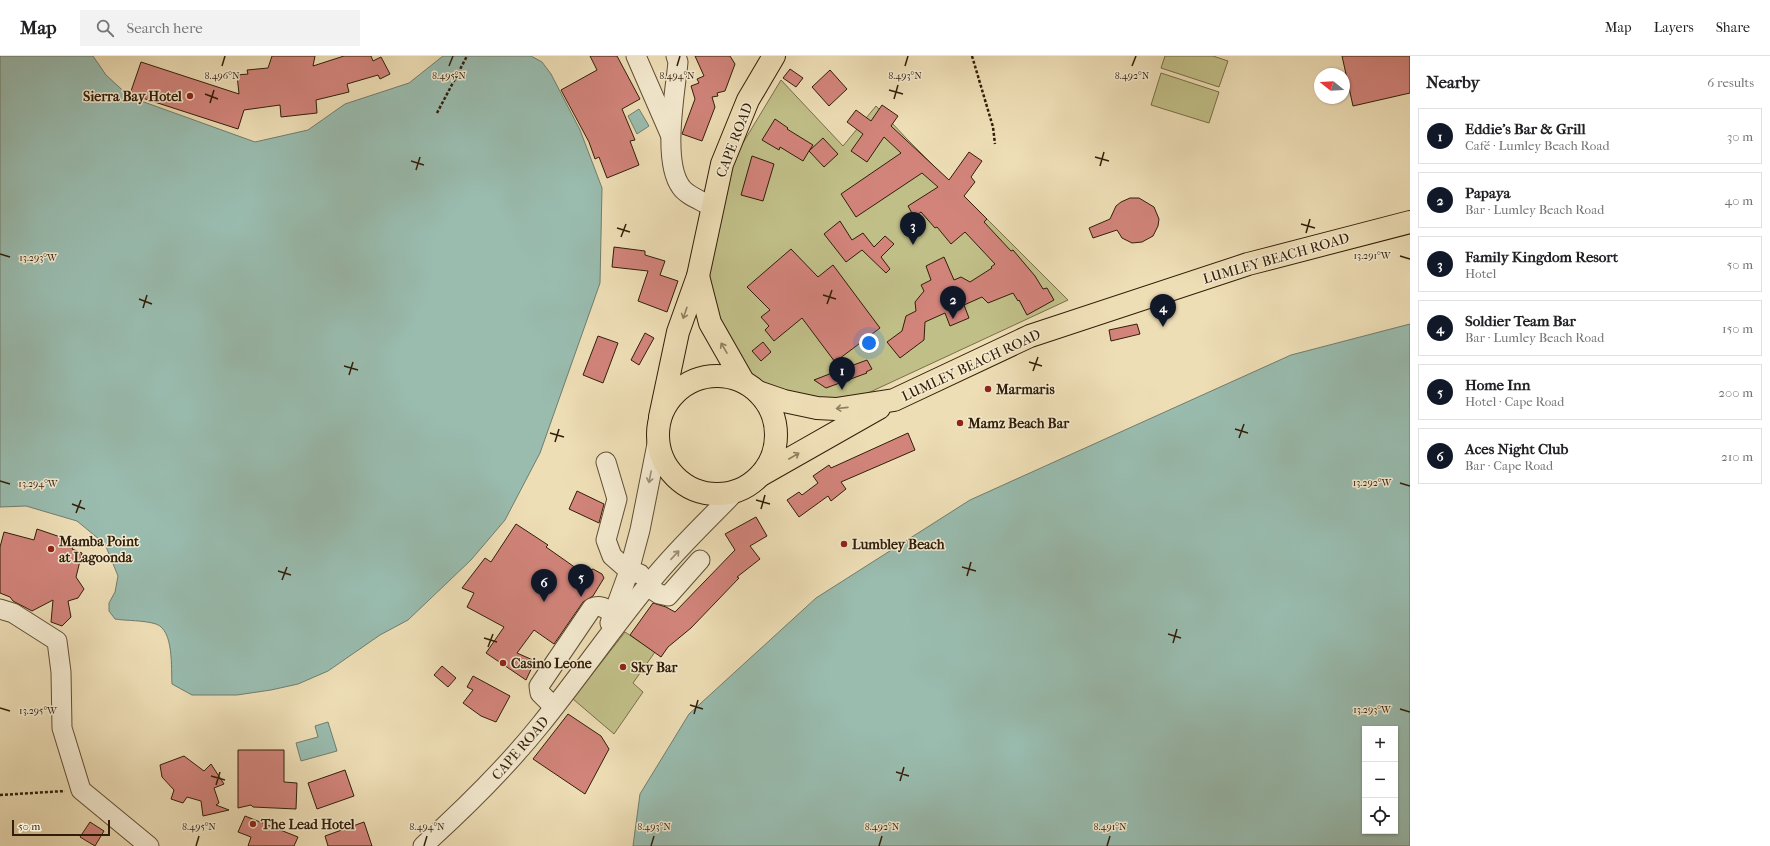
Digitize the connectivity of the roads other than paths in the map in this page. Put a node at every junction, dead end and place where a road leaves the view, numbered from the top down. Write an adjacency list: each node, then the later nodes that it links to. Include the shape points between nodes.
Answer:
1 (636, 56): 4 (street)
2 (676, 56): 4 (street, via 678,62)
3 (774, 56): 5 (main road, CAPE ROAD, via 748,100 738,124 722,164)
4 (671, 135): 5 (street, via 673,172 681,187)
5 (712, 207): 7 (main road, CAPE ROAD)
6 (1410, 222): 9 (main road, LUMLEY BEACH ROAD, via 1248,264 1030,336)
7 (698, 276): 8 (main road, one-way to 7, via 710,324); 10 (main road, CAPE ROAD, one-way to 10, via 678,332)
8 (751, 386): 9 (main road, LUMLEY BEACH ROAD, one-way to 8, via 836,409 817,408 784,401); 10 (main road, via 727,376 694,380 668,401); 13 (main road, via 772,411 777,433 773,456)
9 (894, 400): 13 (main road, one-way to 9)
10 (660, 417): 11 (main road)
11 (658, 439): 14 (main road, via 663,460 675,478 693,490 714,495); 16 (street, CAPE ROAD, one-way to 16)
12 (606, 462): 16 (street, via 617,499 606,540 612,556)
13 (760, 476): 14 (main road)
14 (735, 492): 17 (street, CAPE ROAD, one-way to 14)
15 (700, 560): 17 (street, via 668,596 659,594)
16 (630, 571): 17 (street); 19 (street, CAPE ROAD)
17 (650, 582): 20 (street, CAPE ROAD)
18 (0, 609): 22 (street, via 13,613 57,641 61,672 62,728 81,790)
19 (614, 614): 20 (street, CAPE ROAD); 21 (street, via 602,607 592,608 540,686 540,693)
20 (605, 639): 21 (street, CAPE ROAD)
21 (554, 707): 23 (street, CAPE ROAD, via 502,770)
22 (149, 846)
23 (423, 846)

